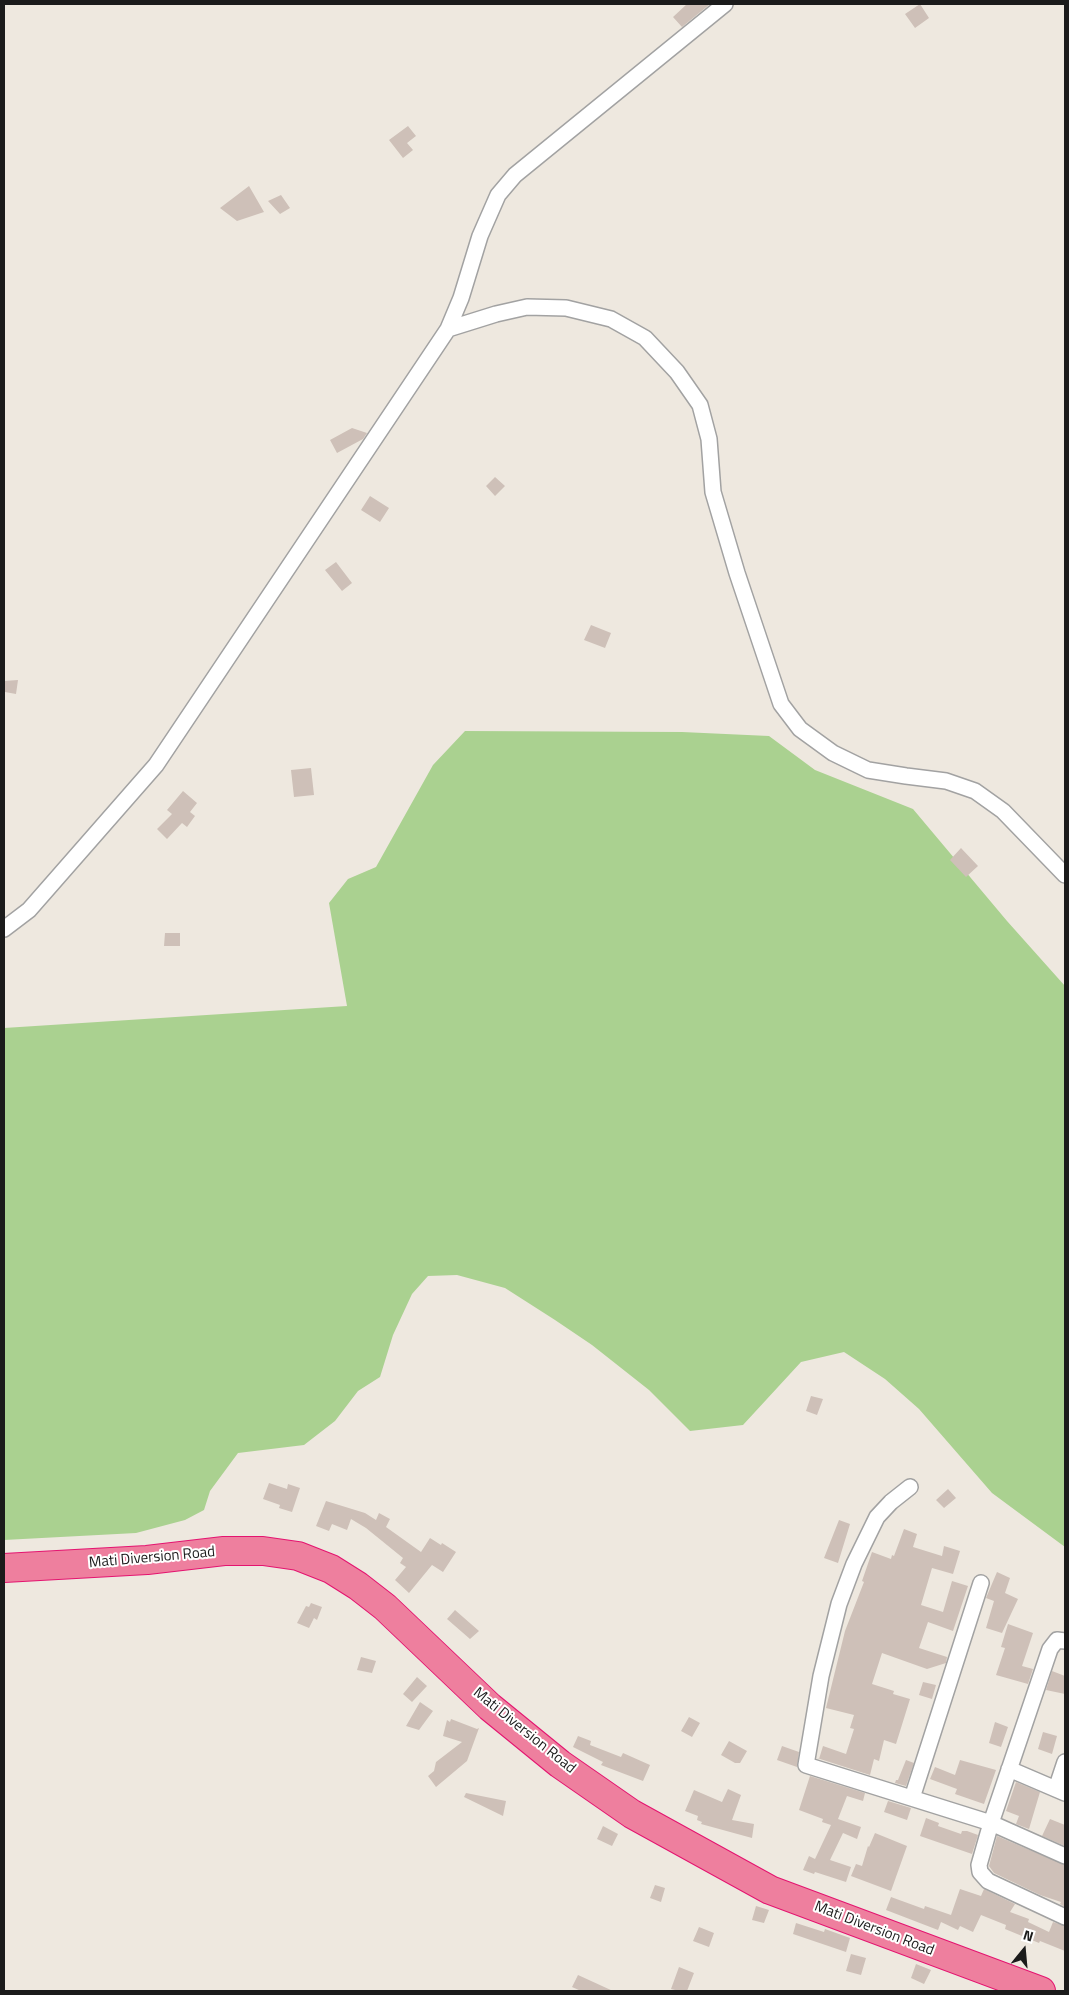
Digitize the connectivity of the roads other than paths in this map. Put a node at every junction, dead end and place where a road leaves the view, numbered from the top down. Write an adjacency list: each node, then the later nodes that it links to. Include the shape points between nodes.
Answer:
1 (725, 4): 2 (street, via 515,175 498,195 490,213)
2 (448, 329): 3 (street, via 528,307 566,308 611,319 645,338 677,372 700,406 708,439 713,492 781,704 800,728 833,753 868,770 946,781 974,791 1003,811); 4 (street, via 156,766 29,910)
3 (1065, 875)
4 (4, 929)
5 (910, 1487): 12 (street, via 877,1517 839,1604 820,1676 806,1765)
6 (4, 1568): 16 (highway, Mati Diversion Road, via 263,1551 298,1556 331,1568 385,1607 490,1707 560,1764 632,1814 770,1890)
7 (981, 1583): 12 (street)
8 (1065, 1641): 10 (street, via 1057,1640 1050,1649)
9 (1065, 1762): 11 (street)
10 (1009, 1769): 11 (street); 13 (street)
11 (1061, 1791)
12 (912, 1798): 13 (street)
13 (991, 1823): 14 (street); 15 (street, via 979,1864 984,1878)
14 (1065, 1856)
15 (1065, 1917)
16 (1041, 1991)

